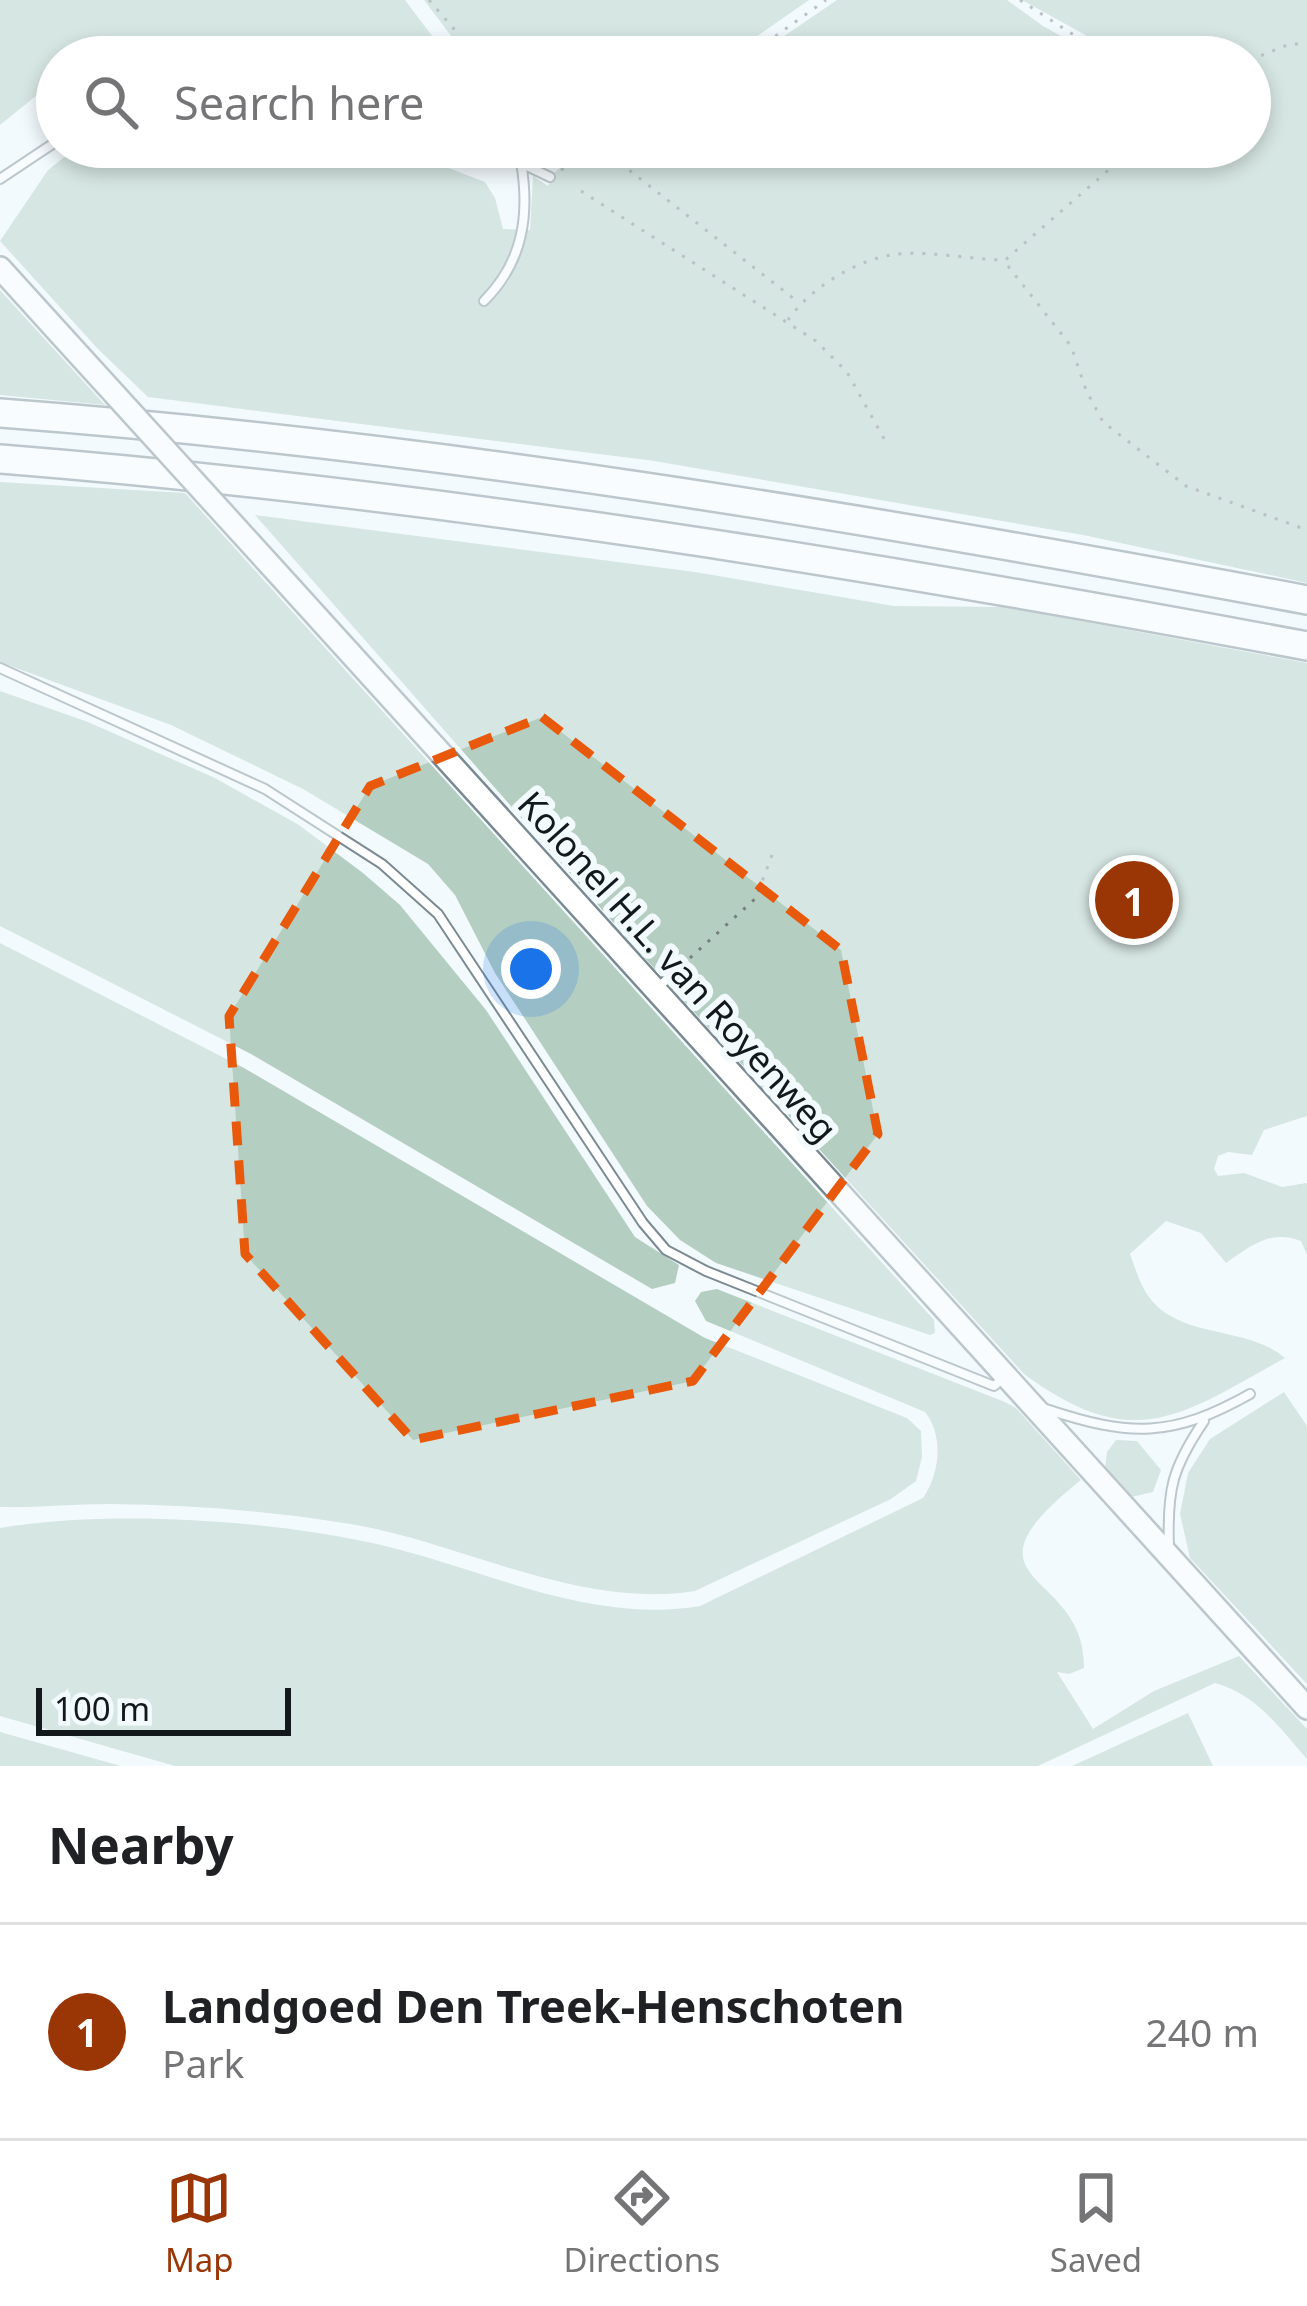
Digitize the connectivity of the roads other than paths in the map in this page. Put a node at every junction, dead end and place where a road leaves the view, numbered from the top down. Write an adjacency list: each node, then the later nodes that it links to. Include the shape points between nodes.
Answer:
1 (36, 155): 5 (lane)
2 (522, 168): 7 (lane, via 519,253)
3 (532, 168): 4 (lane)
4 (550, 178)
5 (0, 179)
6 (0, 268): 14 (street, Kolonel H.L. van Royenweg, bridge)
7 (484, 301)
8 (0, 413): 10 (highway, via 770,503)
9 (0, 459): 11 (highway, via 285,485 738,545)
10 (1307, 600)
11 (1307, 646)
12 (0, 668): 15 (lane, via 265,789 382,864 438,914 666,1250 994,1386)
13 (680, 968): 14 (lane)
14 (655, 990): 15 (street, Kolonel H.L. van Royenweg)
15 (1006, 1376): 17 (street, Kolonel H.L. van Royenweg)
16 (1250, 1394): 18 (lane)
17 (1033, 1405): 18 (lane, via 1115,1429); 19 (street, Kolonel H.L. van Royenweg)
18 (1205, 1420): 19 (lane, via 1170,1485)
19 (1169, 1556): 20 (street, Kolonel H.L. van Royenweg)
20 (1307, 1708)

